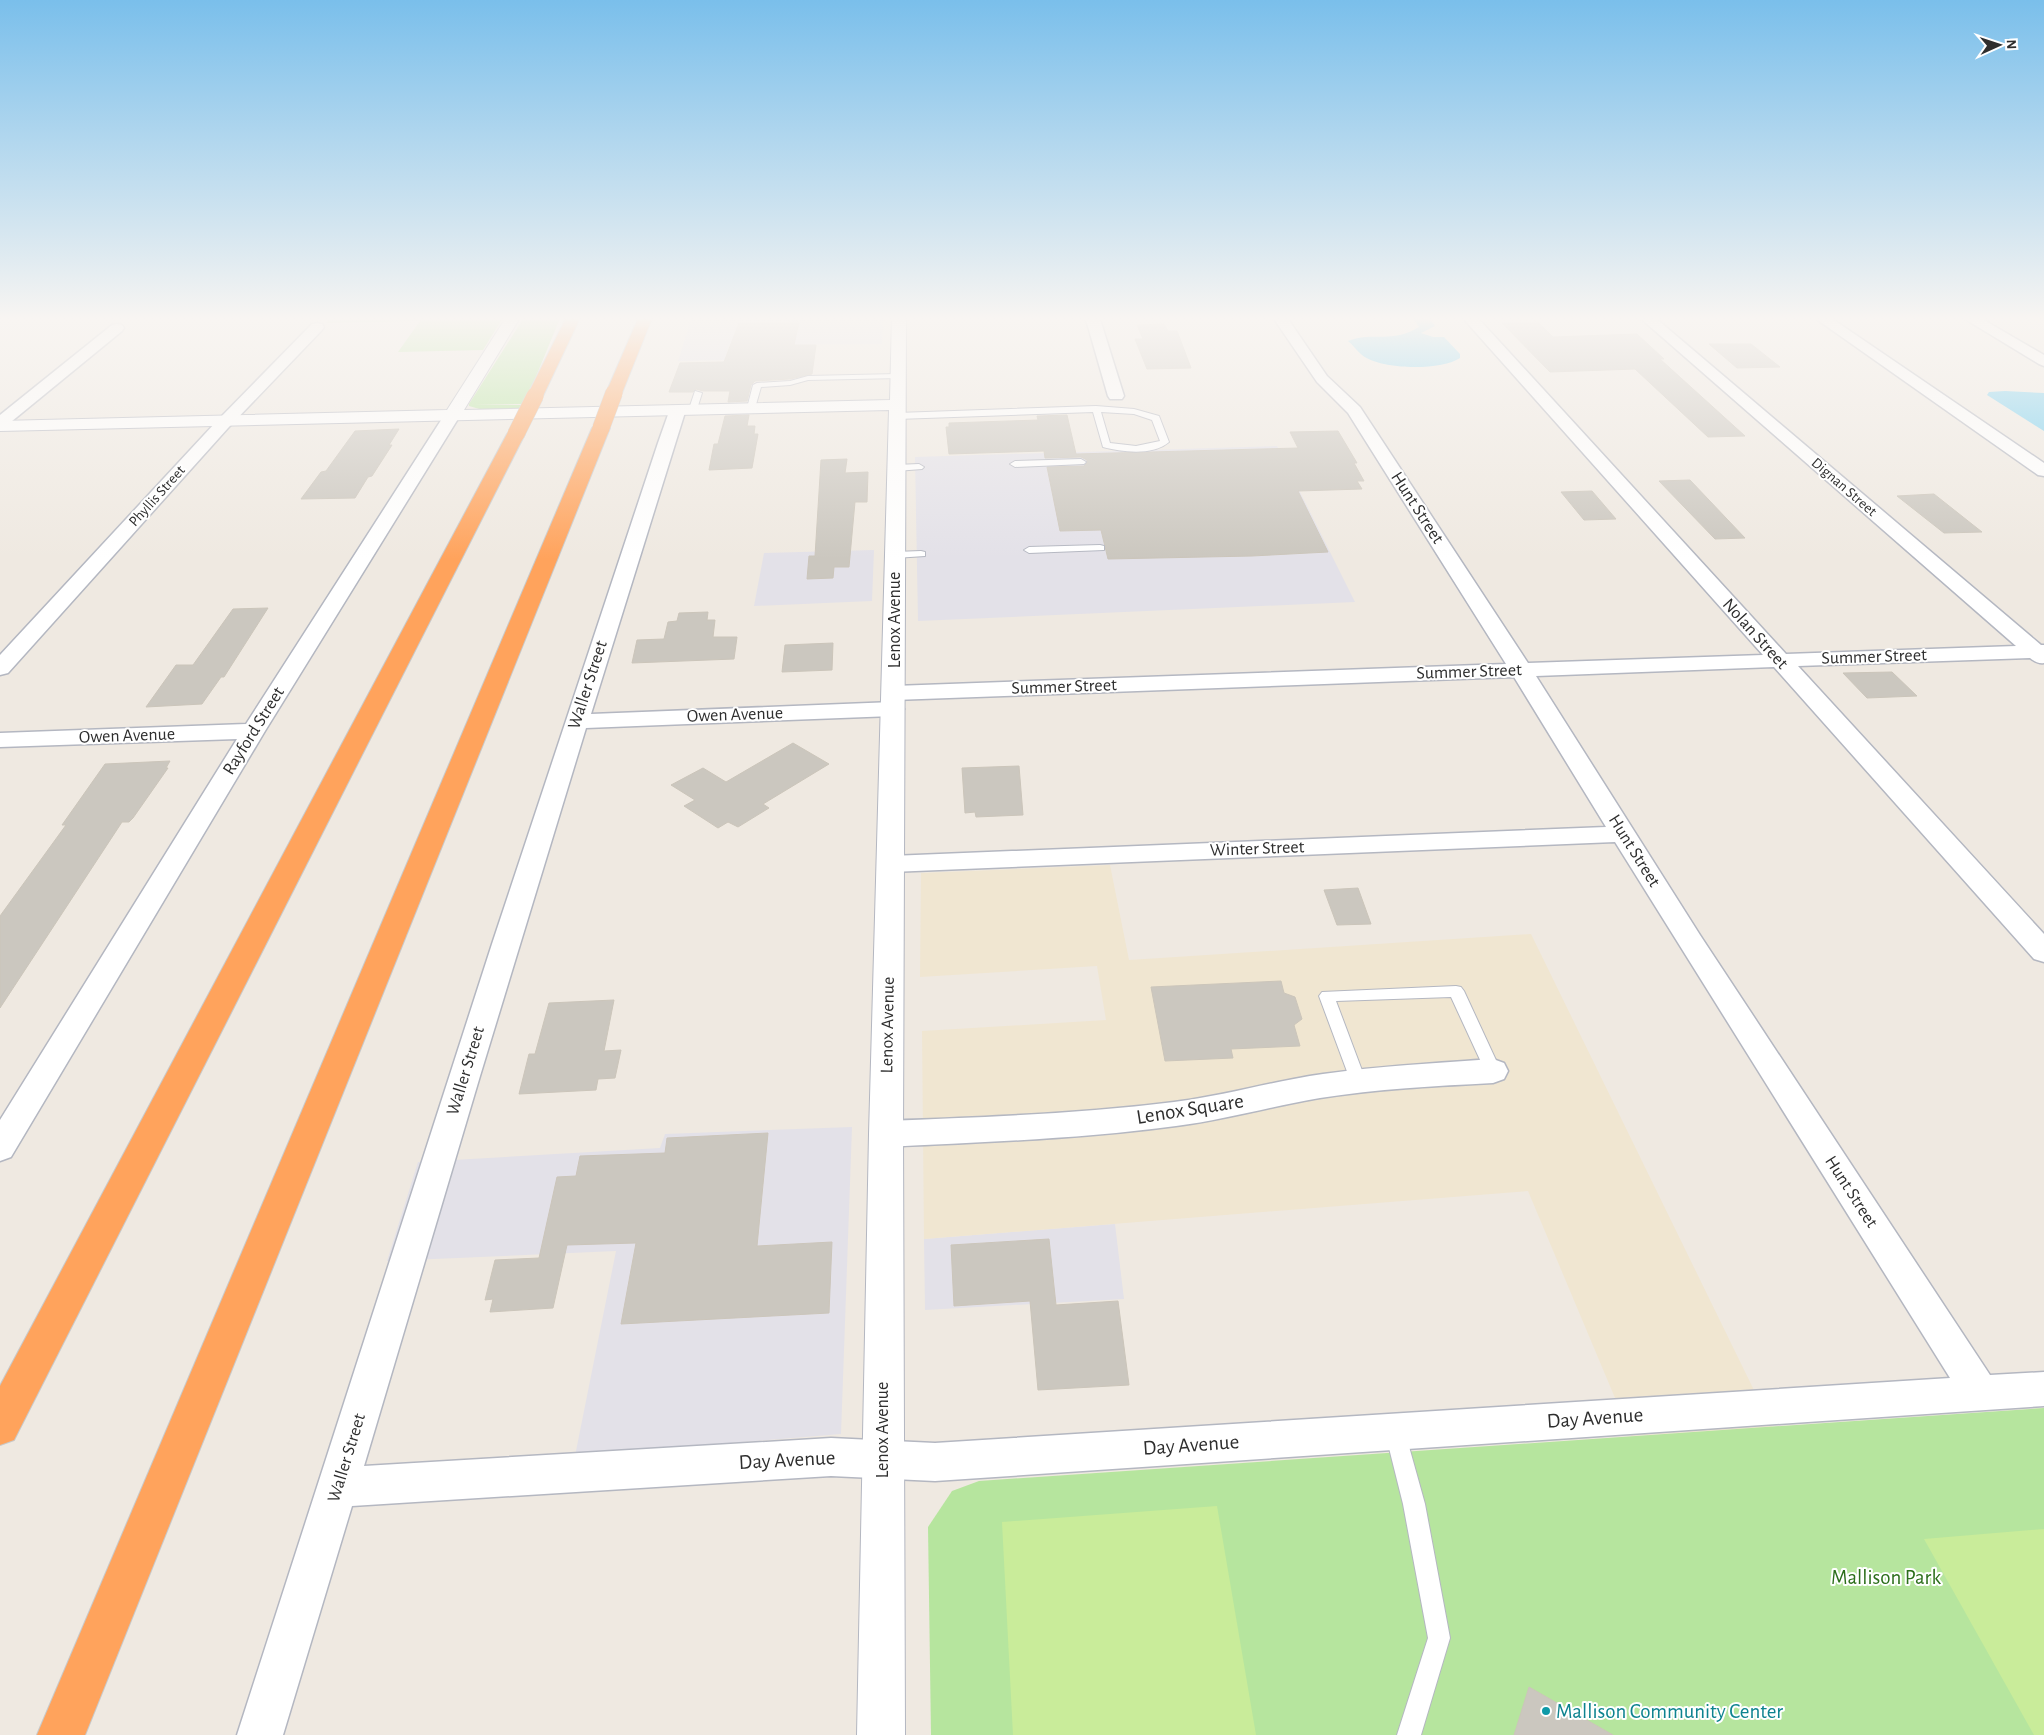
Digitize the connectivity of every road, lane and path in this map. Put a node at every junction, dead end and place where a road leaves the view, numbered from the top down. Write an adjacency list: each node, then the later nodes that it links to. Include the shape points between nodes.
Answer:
1 (34, 397): 18 (street)
2 (248, 397): 17 (street, Phyllis Street)
3 (464, 397): 16 (street, Rayford Street)
4 (535, 397): 45 (highway, bridge)
5 (613, 397): 49 (highway, bridge)
6 (754, 397): 13 (lane)
7 (897, 397): 15 (street, Lenox Avenue)
8 (1341, 397): 31 (street, Hunt Street, via 1354,410)
9 (1541, 397): 29 (street, Nolan Street)
10 (1740, 397): 28 (street, Dignan Street)
11 (1937, 397): 23 (street)
12 (690, 404): 13 (street); 16 (street); 33 (street, Waller Street, via 641,516)
13 (751, 408): 15 (street)
14 (1096, 409): 14 (lane, via 1145,413 1156,418 1166,442 1157,446 1115,448 1106,445); 15 (lane)
15 (897, 410): 22 (street, Lenox Avenue)
16 (453, 414): 17 (street); 34 (street, Rayford Street)
17 (226, 420): 18 (street); 30 (street, Phyllis Street)
18 (0, 425)
19 (1081, 462): 20 (lane)
20 (1015, 464)
21 (919, 467): 22 (lane)
22 (896, 468): 27 (street, Lenox Avenue)
23 (2044, 471)
24 (1100, 548): 25 (lane)
25 (1029, 550)
26 (921, 554): 27 (lane)
27 (895, 555): 32 (street, Lenox Avenue)
28 (2041, 654): 29 (street, Summer Street)
29 (1779, 660): 31 (street, Summer Street); 38 (street, Nolan Street)
30 (0, 668)
31 (1521, 670): 32 (street, Summer Street); 36 (street, Hunt Street)
32 (894, 701): 33 (street, Owen Avenue); 37 (street, Lenox Avenue)
33 (576, 722): 48 (street, Waller Street)
34 (254, 731): 35 (street, Owen Avenue); 42 (street, Rayford Street)
35 (0, 740)
36 (1623, 834): 37 (street, Winter Street); 44 (street, Hunt Street)
37 (891, 864): 41 (street, Lenox Avenue)
38 (2044, 952)
39 (1493, 1071): 40 (street, Lenox Square); 40 (lane, via 1456,991 1327,996)
40 (1358, 1081): 41 (street, Lenox Square, via 1178,1114 1098,1123)
41 (886, 1134): 47 (street, Lenox Avenue)
42 (0, 1148)
43 (2044, 1389): 44 (street, Day Avenue)
44 (1980, 1392): 46 (street, Day Avenue)
45 (0, 1426)
46 (1395, 1431): 47 (street, Day Avenue, via 935,1462); 52 (lane, via 1414,1504 1439,1638)
47 (883, 1459): 48 (street, Day Avenue, via 831,1457); 51 (street, Lenox Avenue)
48 (338, 1487): 50 (street, Waller Street)
49 (61, 1735)
50 (260, 1735)
51 (881, 1735)
52 (1409, 1735)

